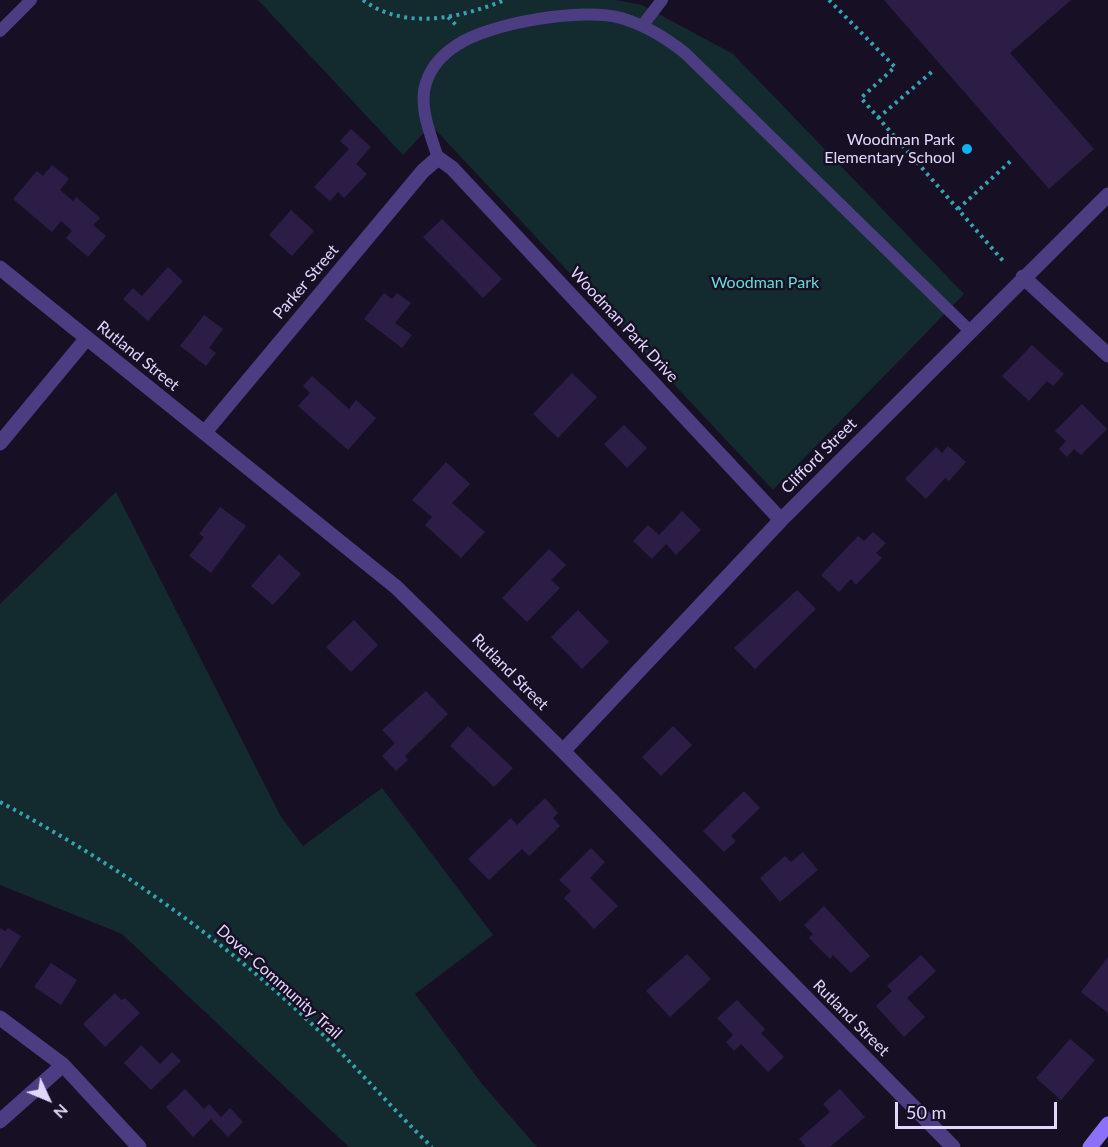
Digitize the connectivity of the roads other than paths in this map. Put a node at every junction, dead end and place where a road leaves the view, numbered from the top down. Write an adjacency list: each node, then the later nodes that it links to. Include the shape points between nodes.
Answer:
1 (31, 0): 4 (lane)
2 (662, 0): 3 (lane)
3 (642, 26): 5 (lane, via 602,14 566,14 485,33 458,44 432,69 425,85 424,102); 9 (lane, via 685,53)
4 (0, 31)
5 (438, 159): 12 (street, Parker Street, via 423,171); 14 (street, Woodman Park Drive, via 452,168)
6 (1108, 195): 8 (street, Clifford Street)
7 (0, 268): 10 (street, Rutland Street)
8 (1023, 277): 9 (street, Clifford Street); 11 (street)
9 (969, 330): 14 (street, Clifford Street)
10 (87, 338): 12 (street, Rutland Street); 13 (street)
11 (1108, 355)
12 (205, 432): 15 (street, Rutland Street, via 396,587)
13 (0, 444)
14 (781, 520): 15 (street, Clifford Street)
15 (563, 751): 21 (street, Rutland Street)
16 (0, 1018): 17 (street)
17 (63, 1065): 18 (street); 20 (street)
18 (0, 1121)
19 (1108, 1124): 22 (main road)
20 (140, 1147)
21 (953, 1147)
22 (1090, 1147)

